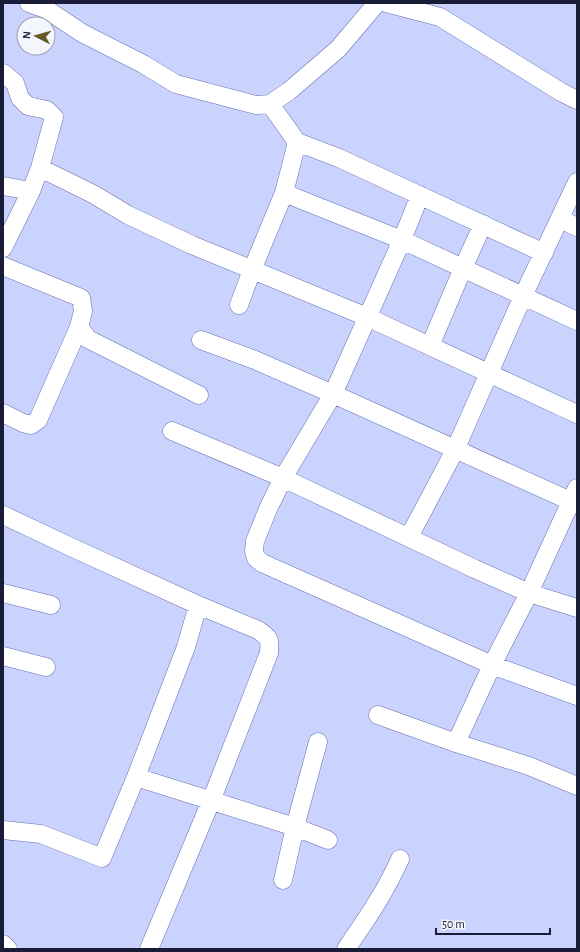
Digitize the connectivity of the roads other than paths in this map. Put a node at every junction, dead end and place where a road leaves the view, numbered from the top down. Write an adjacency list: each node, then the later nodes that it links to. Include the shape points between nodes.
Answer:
1 (29, 3): 6 (street, via 46,9 82,33 176,84 256,105)
2 (377, 3): 6 (street, via 338,49)
3 (386, 3): 5 (street, via 440,17)
4 (3, 73): 8 (street, via 15,83 20,98 28,106 46,110 54,117)
5 (577, 100)
6 (270, 104): 7 (street)
7 (297, 142): 12 (street); 13 (street)
8 (40, 168): 11 (street); 22 (street, via 93,194 128,215)
9 (577, 182): 14 (street)
10 (3, 186): 11 (street)
11 (32, 190): 18 (street)
12 (284, 193): 17 (street); 22 (street)
13 (420, 195): 15 (street); 17 (street)
14 (560, 219): 16 (street); 19 (street)
15 (483, 224): 19 (street); 21 (street)
16 (577, 227)
17 (402, 240): 21 (street); 25 (street)
18 (3, 248)
19 (544, 253): 23 (street)
20 (3, 266): 27 (street, via 81,298 83,311)
21 (463, 268): 23 (street); 29 (street)
22 (252, 270): 24 (street); 25 (street)
23 (523, 296): 26 (street); 30 (street)
24 (239, 305)
25 (368, 317): 29 (street); 31 (street)
26 (577, 321)
27 (79, 327): 32 (street, via 88,339); 33 (street, via 38,420 31,425)
28 (201, 340): 31 (street)
29 (430, 346): 30 (street)
30 (490, 373): 34 (street); 36 (street)
31 (333, 394): 36 (street); 37 (street)
32 (198, 395)
33 (3, 413)
34 (577, 414)
35 (172, 431): 37 (street)
36 (455, 450): 38 (street); 40 (street)
37 (283, 478): 40 (street); 47 (street, via 255,541 256,558 262,563)
38 (575, 498): 42 (street)
39 (3, 515): 44 (street)
40 (409, 537): 42 (street)
41 (3, 593): 43 (street)
42 (529, 593): 45 (street); 47 (street)
43 (51, 605)
44 (198, 605): 53 (street, via 186,647); 55 (street, via 258,630 267,636 270,642 269,653)
45 (577, 608)
46 (3, 656): 48 (street)
47 (492, 665): 49 (street); 52 (street)
48 (46, 667)
49 (577, 696)
50 (378, 715): 52 (street)
51 (318, 742): 56 (street)
52 (456, 743): 54 (street, via 529,766)
53 (136, 777): 55 (street); 57 (street, via 102,858 40,834)
54 (577, 786)
55 (211, 801): 56 (street); 63 (street)
56 (295, 827): 58 (street); 60 (street)
57 (3, 830)
58 (328, 840)
59 (400, 859): 64 (street, via 385,889)
60 (283, 880)
61 (3, 944): 62 (street)
62 (8, 949)
63 (149, 949)
64 (346, 949)

